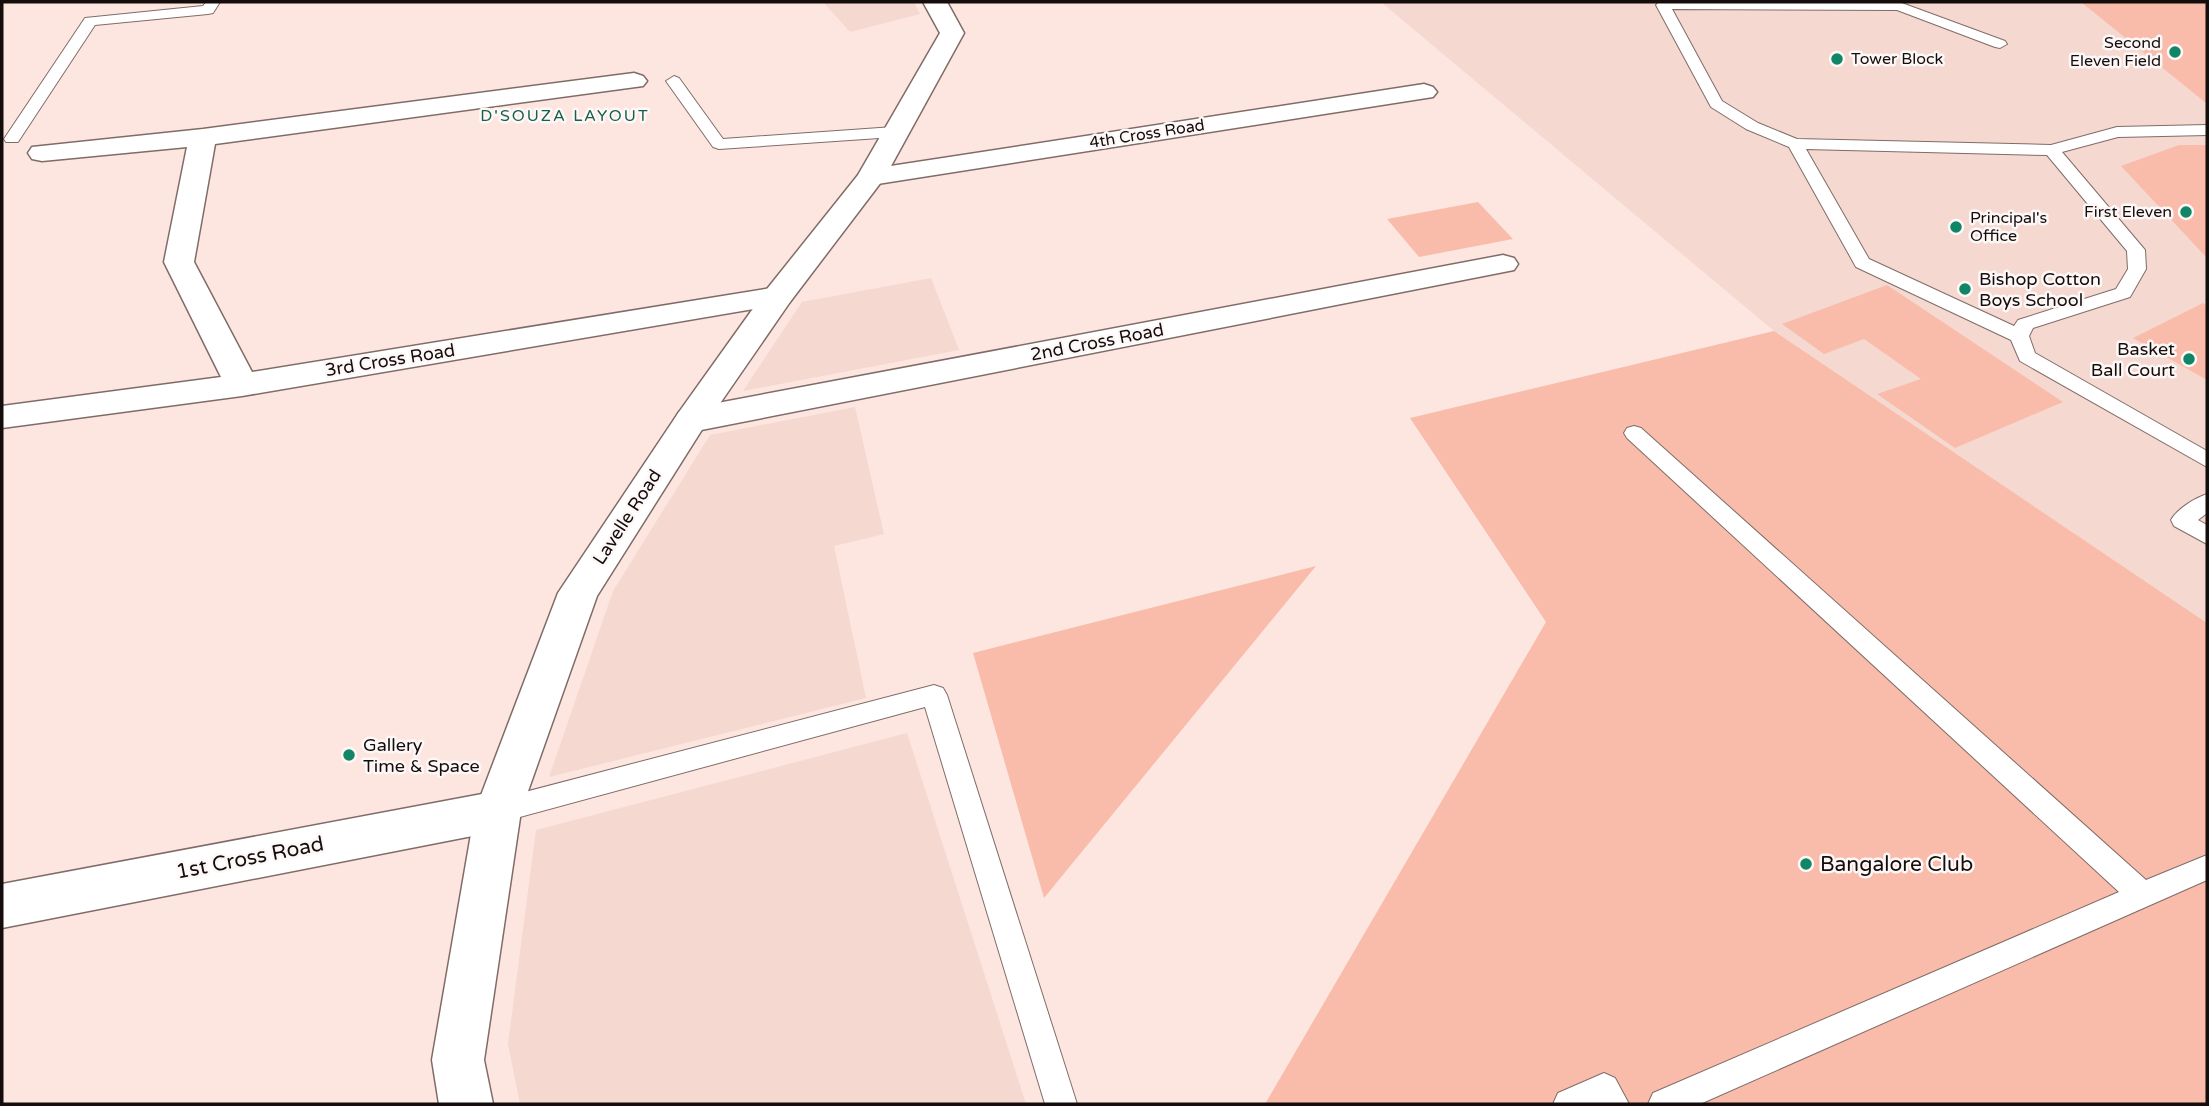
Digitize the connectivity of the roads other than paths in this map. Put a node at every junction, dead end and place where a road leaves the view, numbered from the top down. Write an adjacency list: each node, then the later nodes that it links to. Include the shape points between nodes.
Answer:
1 (213, 2): 10 (lane, via 208,10 90,21)
2 (935, 2): 8 (street, Lavelle Road, via 952,33)
3 (2000, 44): 11 (lane, via 1899,6 1663,5 1716,104)
4 (634, 81): 9 (street)
5 (674, 81): 8 (lane, via 719,144)
6 (1424, 92): 14 (street, 4th Cross Road)
7 (2207, 130): 12 (lane, via 2117,132)
8 (894, 132): 14 (street, Lavelle Road)
9 (203, 137): 13 (street); 18 (street, via 179,262)
10 (12, 139)
11 (1795, 144): 12 (lane); 17 (lane, via 1862,264)
12 (2052, 150): 17 (lane, via 2136,250 2137,269 2123,293 2025,324)
13 (42, 153)
14 (871, 177): 16 (street, Lavelle Road)
15 (1503, 264): 20 (street, 2nd Cross Road)
16 (778, 296): 18 (street, 3rd Cross Road); 20 (street, Lavelle Road)
17 (2019, 336): 22 (lane, via 2027,357)
18 (242, 384): 19 (street, 3rd Cross Road)
19 (2, 416)
20 (691, 419): 25 (street, Lavelle Road, via 578,593)
21 (1634, 433): 27 (lane)
22 (2207, 460)
23 (2207, 502): 24 (lane, via 2182,520)
24 (2207, 536)
25 (498, 811): 28 (street, 1st Cross Road); 29 (street, Lavelle Road, via 458,1060); 30 (lane, via 934,695)
26 (2207, 867): 27 (lane)
27 (2142, 895): 33 (lane)
28 (2, 906)
29 (466, 1104)
30 (1061, 1104)
31 (1569, 1104): 32 (lane, via 1604,1089)
32 (1613, 1104)
33 (1664, 1104)

